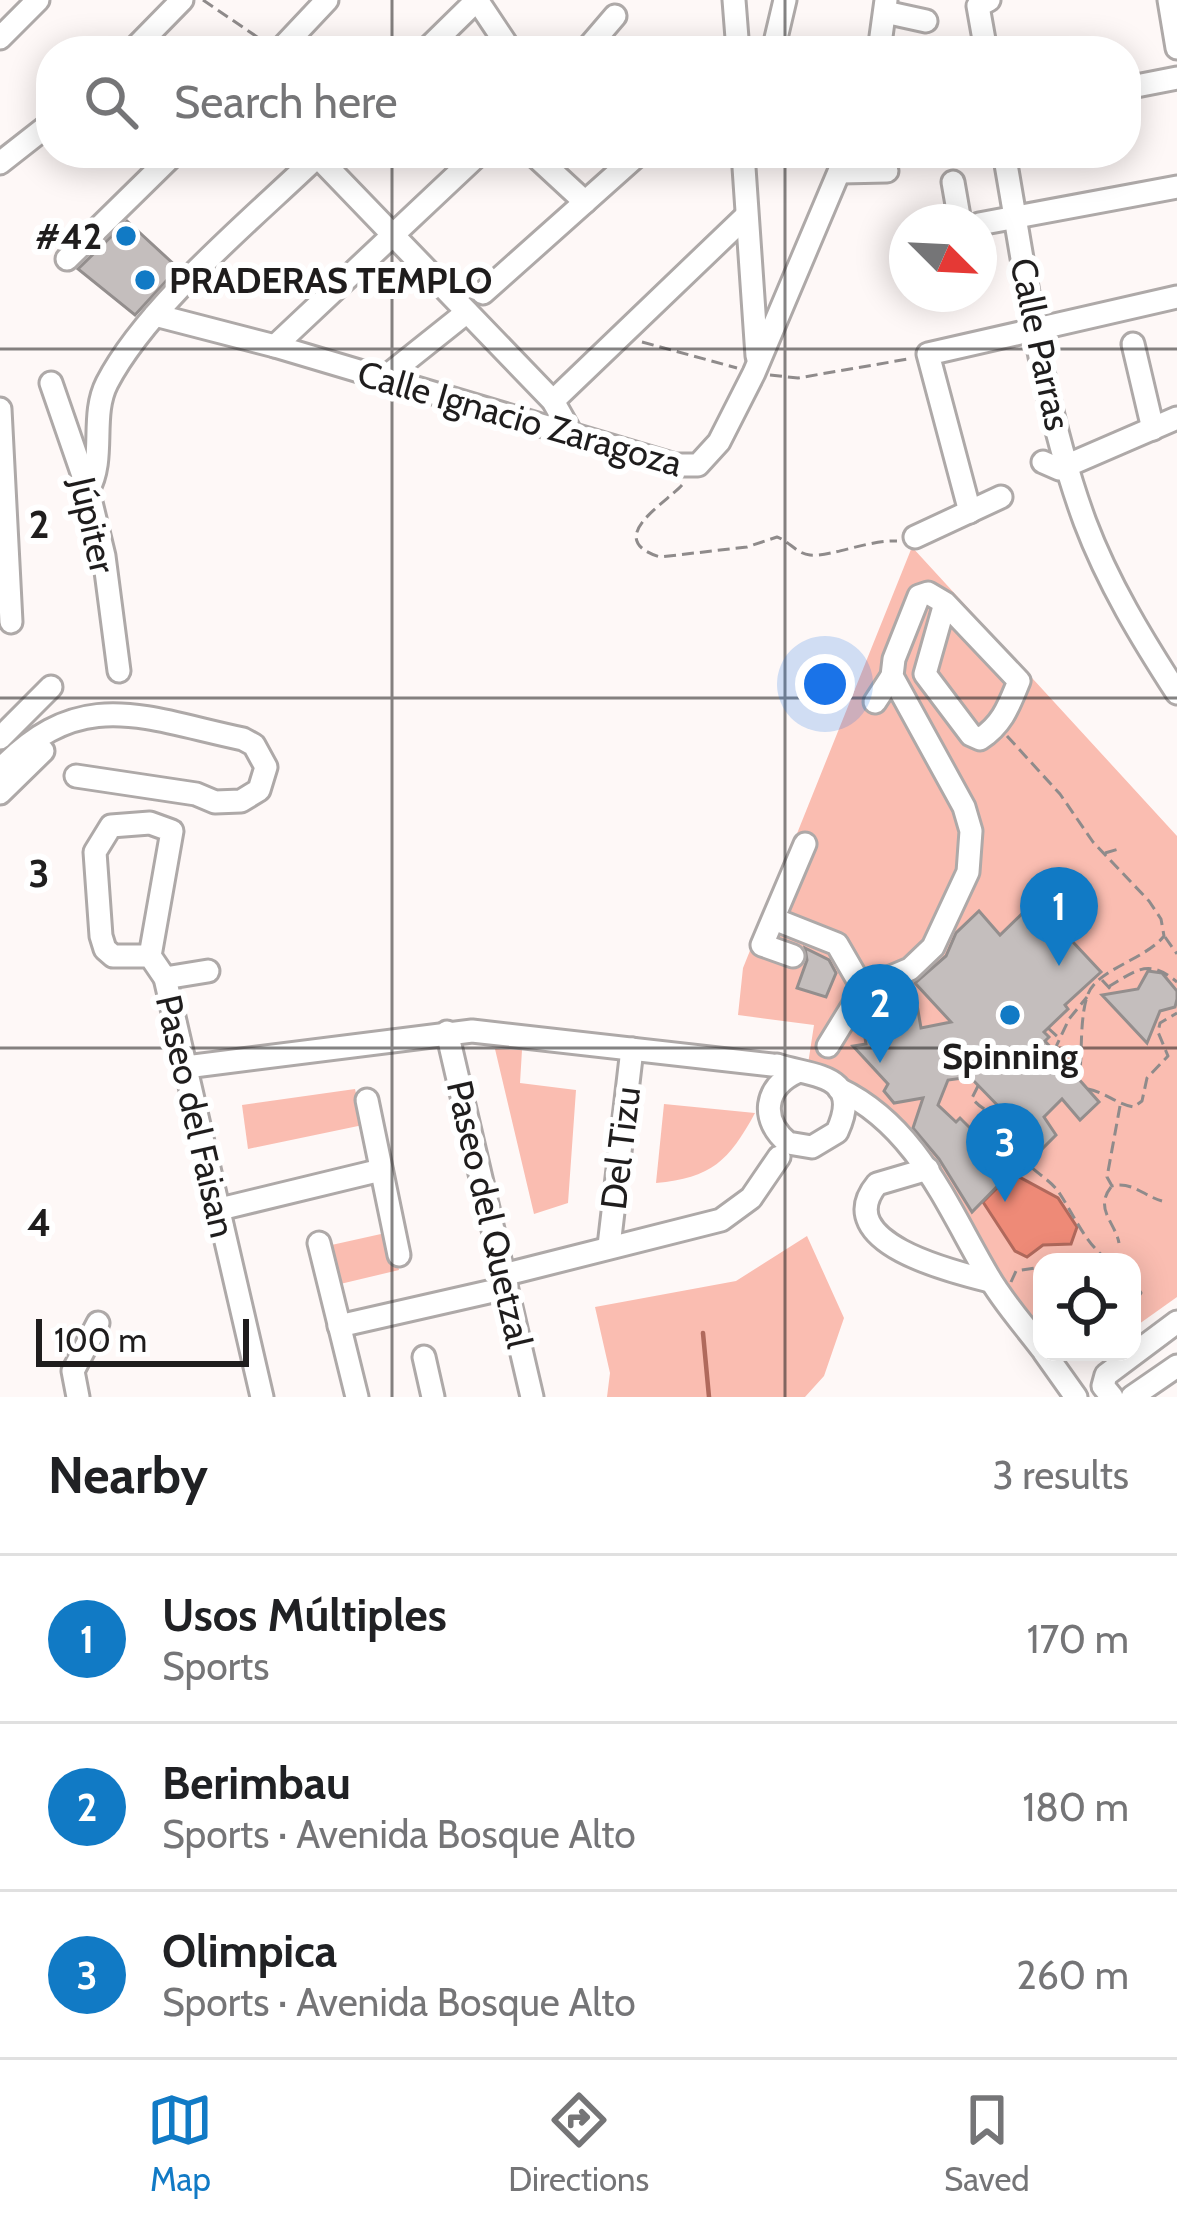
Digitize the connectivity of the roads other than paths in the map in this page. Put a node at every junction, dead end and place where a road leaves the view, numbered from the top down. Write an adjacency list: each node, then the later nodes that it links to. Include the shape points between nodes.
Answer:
1 (38, 0): 21 (street)
2 (182, 0): 12 (street)
3 (327, 0): 13 (street)
4 (477, 0): 14 (street); 15 (street)
5 (734, 0): 17 (street)
6 (785, 0): 18 (street)
7 (1168, 0): 22 (street)
8 (985, 1): 20 (street, via 978,6)
9 (885, 6): 11 (street); 19 (street)
10 (615, 16): 16 (street)
11 (926, 21)
12 (147, 36)
13 (292, 36)
14 (440, 36)
15 (501, 36)
16 (598, 36)
17 (736, 36)
18 (777, 36)
19 (881, 36)
20 (983, 36)
21 (0, 38)
22 (1177, 48)
23 (1177, 78): 24 (street)
24 (1141, 85)
25 (36, 135): 26 (street)
26 (0, 164)
27 (160, 168): 46 (street)
28 (303, 168): 50 (street)
29 (330, 168): 45 (street)
30 (464, 168): 45 (street)
31 (548, 168): 40 (street)
32 (623, 168): 40 (street)
33 (744, 168): 42 (street)
34 (841, 168): 54 (street)
35 (873, 168): 37 (street)
36 (1007, 168): 43 (street, Calle Parras)
37 (887, 171)
38 (953, 182): 41 (street)
39 (1177, 187): 43 (street)
40 (584, 202): 47 (street)
41 (957, 204)
42 (746, 216): 54 (street); 57 (street)
43 (1015, 216): 44 (street); 51 (street, Calle Parras)
44 (997, 220)
45 (392, 236): 49 (street); 53 (street)
46 (67, 260)
47 (483, 292)
48 (1177, 296): 51 (street)
49 (467, 312): 55 (street); 57 (street)
50 (155, 315): 53 (street, Calle Ignacio Zaragoza); 64 (street, via 102,393)
51 (1034, 327): 63 (street, Calle Parras); 66 (street, via 928,354)
52 (1133, 344): 60 (street)
53 (275, 346): 55 (street, Calle Ignacio Zaragoza)
54 (758, 363): 61 (street, Calle Ignacio Zaragoza, via 719,442 698,465)
55 (382, 379): 61 (street, Calle Ignacio Zaragoza)
56 (51, 383): 64 (street, Júpiter)
57 (553, 401): 61 (street)
58 (0, 409): 69 (street)
59 (1177, 418): 60 (street)
60 (1153, 429): 63 (street)
61 (572, 433)
62 (1043, 462): 63 (street)
63 (1067, 464): 73 (street, Calle Parras, via 1119,598)
64 (88, 490): 70 (street, Júpiter)
65 (1001, 497): 66 (street)
66 (970, 512): 67 (street)
67 (915, 538)
68 (945, 603): 68 (street, via 1018,681 1006,715 985,736 975,738 925,674); 71 (street, via 919,596)
69 (11, 622)
70 (119, 671)
71 (892, 676): 74 (street); 87 (street, via 955,814 971,831 968,872 933,947 910,969)
72 (51, 687): 75 (street)
73 (1177, 693)
74 (875, 702)
75 (0, 738)
76 (0, 770): 78 (street, via 56,725 112,712 243,739 262,754 264,780 251,797 215,802)
77 (76, 776): 78 (street)
78 (178, 792): 79 (street, via 246,783 251,764 237,752 86,729 39,754); 80 (street, Paseo del Faisan)
79 (0, 793)
80 (164, 829): 83 (street, Paseo del Faisan); 83 (street, via 111,826 95,853 105,949 122,958)
81 (805, 844): 82 (street)
82 (774, 919): 84 (street, via 762,945); 87 (street, via 837,944)
83 (150, 956): 86 (street, Paseo del Faisan)
84 (794, 956)
85 (208, 971): 86 (street)
86 (165, 978): 91 (street, Paseo del Faisan)
87 (863, 989): 90 (street)
88 (447, 1032): 89 (street); 91 (street); 100 (street, Paseo del Quetzal)
89 (632, 1049): 90 (street); 98 (street, Del Tizu)
90 (817, 1062): 93 (street, via 773,1090 770,1121); 93 (street, via 843,1118 812,1148); 94 (street, via 908,1139)
91 (185, 1067): 96 (street, Paseo del Faisan)
92 (367, 1100): 95 (street)
93 (783, 1151): 98 (street, via 738,1211)
94 (928, 1169): 101 (street); 101 (street, via 877,1184 866,1220 886,1242)
95 (381, 1170): 96 (street); 99 (street)
96 (217, 1210): 110 (street, Paseo del Faisan)
97 (319, 1243): 104 (street)
98 (609, 1246): 100 (street)
99 (400, 1255)
100 (505, 1281): 104 (street); 113 (street, Paseo del Quetzal)
101 (1000, 1285): 105 (street)
102 (1177, 1322): 115 (street, via 1106,1375)
103 (98, 1323): 109 (street, via 74,1371)
104 (339, 1326): 111 (street)
105 (1033, 1336)
106 (424, 1357): 112 (street)
107 (1050, 1361): 114 (street)
108 (1176, 1368): 116 (street)
109 (78, 1397)
110 (262, 1397)
111 (357, 1397)
112 (433, 1397)
113 (532, 1397)
114 (1076, 1397)
115 (1112, 1397)
116 (1132, 1397)

